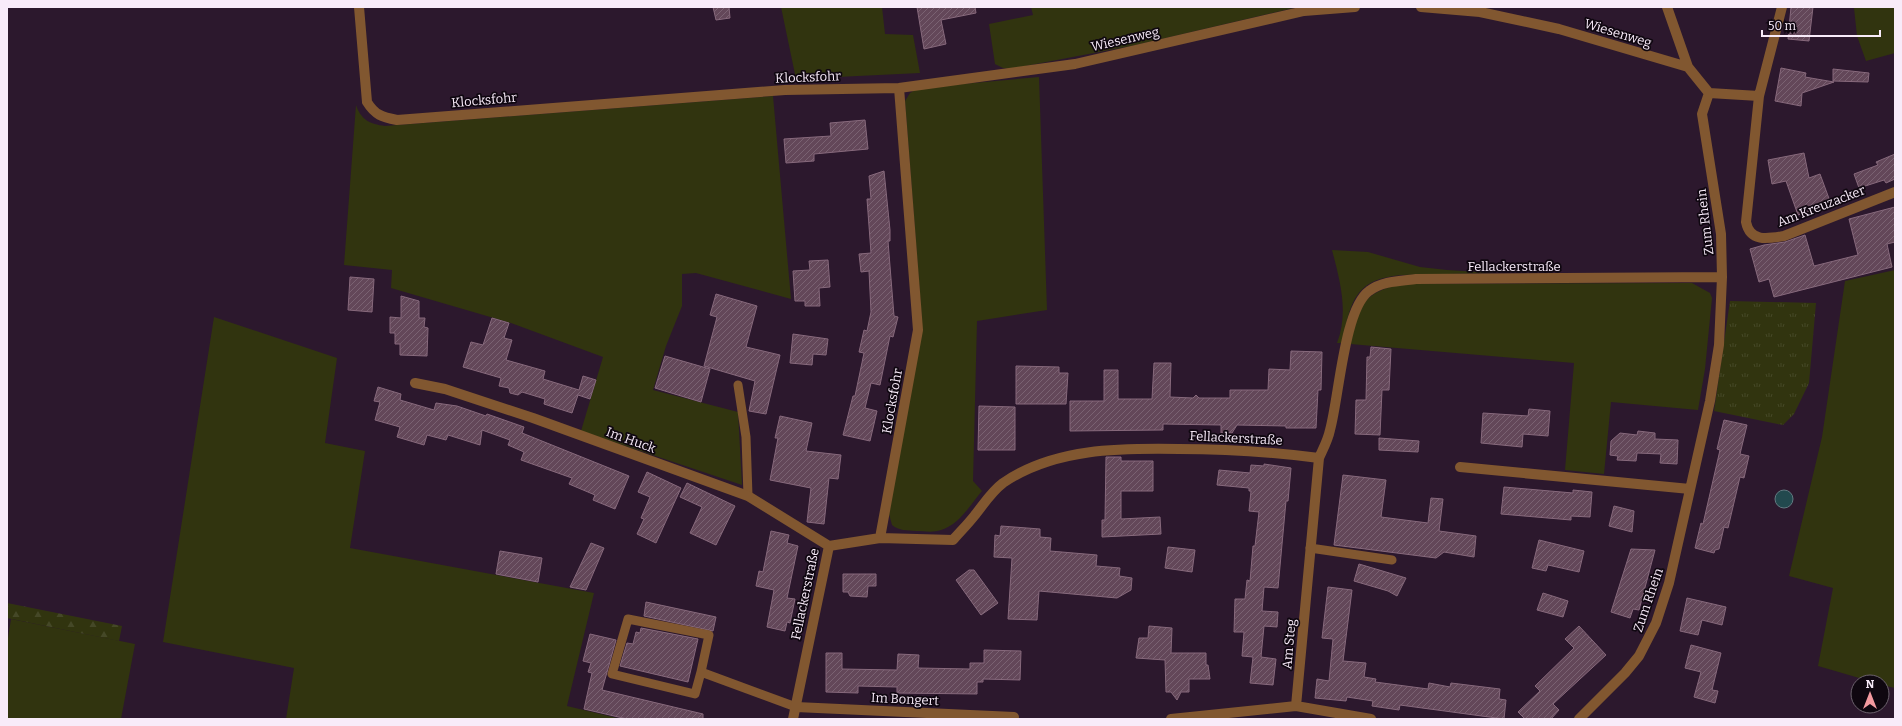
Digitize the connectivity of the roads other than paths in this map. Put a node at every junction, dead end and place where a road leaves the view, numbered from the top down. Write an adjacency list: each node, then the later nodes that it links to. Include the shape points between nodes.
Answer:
1 (359, 7): 7 (street, Klocksfohr, via 367,102 381,117 397,120 785,90)
2 (1355, 7): 7 (street, Wiesenweg, via 1304,11 1075,64)
3 (1421, 7): 6 (street, Wiesenweg, via 1480,12 1559,29)
4 (1667, 7): 6 (street)
5 (1782, 7): 9 (street)
6 (1688, 67): 8 (street)
7 (899, 88): 18 (street, Klocksfohr, via 918,330)
8 (1709, 93): 9 (street); 11 (street, Zum Rhein, via 1702,114 1721,234)
9 (1759, 96): 10 (street, Am Kreuzacker, via 1746,222 1748,230 1753,235 1770,238 1784,236)
10 (1895, 192)
11 (1722, 277): 14 (street, Fellackerstraße, via 1416,279 1384,283 1369,290 1361,299 1351,324 1330,431); 16 (street, Zum Rhein, via 1718,345 1711,394)
12 (415, 383): 17 (street, Im Huck, via 445,389 533,418)
13 (738, 385): 17 (lane, via 746,437)
14 (1319, 458): 18 (street, Fellackerstraße, via 1271,452 1201,449 1110,450 1060,459 1037,465 1002,484 953,540); 20 (street, Am Steg)
15 (1460, 467): 16 (street)
16 (1690, 489): 29 (street, Zum Rhein, via 1669,583 1650,637 1639,656)
17 (748, 496): 19 (street, Im Huck)
18 (880, 538): 19 (street, Fellackerstraße)
19 (828, 546): 24 (street, Fellackerstraße)
20 (1310, 548): 21 (lane); 23 (street, Am Steg)
21 (1392, 560)
22 (701, 672): 22 (lane, via 695,694 612,674 628,619 709,635); 24 (lane)
23 (1296, 706): 27 (street); 28 (street)
24 (796, 707): 25 (street, Im Bongert); 26 (street, Fellackerstraße)
25 (1014, 717)
26 (793, 719)
27 (1171, 719)
28 (1371, 719)
29 (1579, 719)

